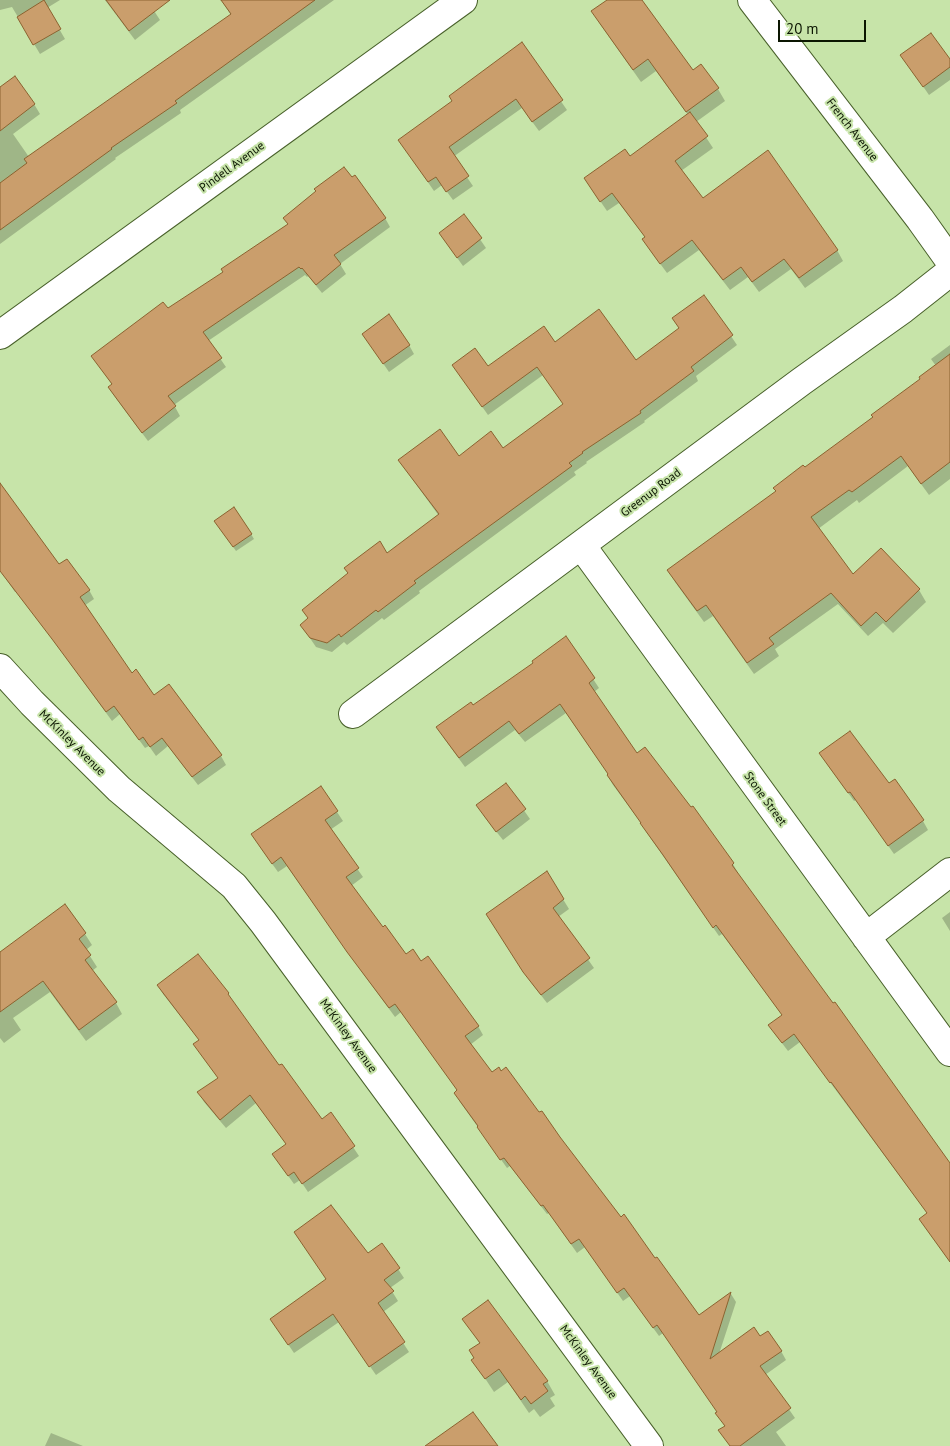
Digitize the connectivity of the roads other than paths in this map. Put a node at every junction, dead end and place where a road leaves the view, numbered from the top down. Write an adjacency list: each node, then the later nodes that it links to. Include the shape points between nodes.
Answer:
1 (463, 0): 5 (street, Pindell Avenue)
2 (752, 0): 3 (street, French Avenue)
3 (950, 261)
4 (950, 272): 6 (street, Greenup Road)
5 (0, 335)
6 (581, 545): 8 (street, Greenup Road); 10 (street, Stone Street)
7 (5, 682): 12 (street, McKinley Avenue, via 119,789 240,893)
8 (353, 714)
9 (950, 872): 10 (street)
10 (866, 937): 11 (street, Stone Street)
11 (950, 1052)
12 (643, 1444)

